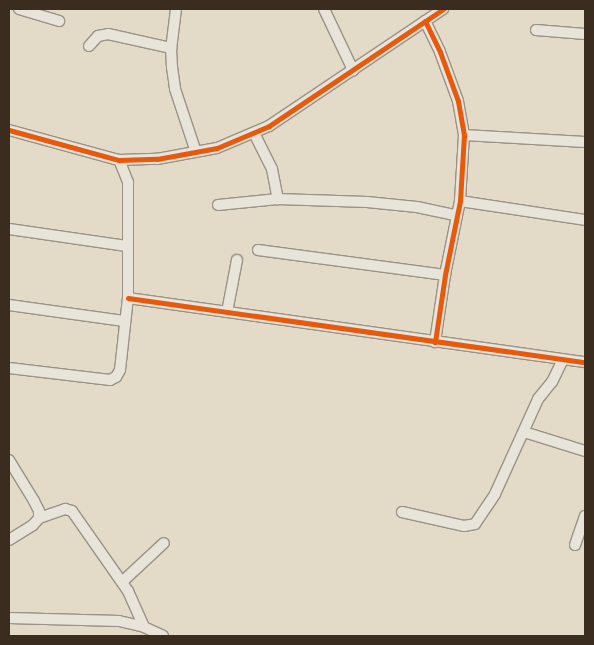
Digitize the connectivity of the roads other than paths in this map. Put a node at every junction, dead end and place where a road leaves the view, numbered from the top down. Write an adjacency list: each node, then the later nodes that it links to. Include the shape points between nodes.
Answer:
1 (19, 9): 5 (street)
2 (176, 9): 10 (street)
3 (324, 9): 11 (street)
4 (443, 9): 6 (street)
5 (59, 21)
6 (425, 21): 11 (street); 14 (street, via 458,101)
7 (536, 30): 8 (street)
8 (585, 34)
9 (89, 46): 10 (street, via 98,36 108,34)
10 (171, 48): 16 (street, via 175,89)
11 (354, 70): 13 (street)
12 (9, 130): 17 (street)
13 (254, 133): 16 (street, via 217,148); 18 (street, via 272,169)
14 (464, 135): 15 (street); 19 (street)
15 (585, 142)
16 (196, 152): 17 (street, via 157,160)
17 (119, 160): 24 (street, via 128,182)
18 (278, 199): 20 (street); 21 (street, via 417,206)
19 (460, 201): 21 (street); 22 (street)
20 (218, 205)
21 (456, 214): 27 (street)
22 (585, 220)
23 (9, 229): 24 (street)
24 (127, 246): 28 (street)
25 (258, 250): 27 (street)
26 (237, 260): 30 (street)
27 (445, 275): 32 (street)
28 (128, 298): 30 (street); 31 (street)
29 (9, 305): 31 (street)
30 (227, 312): 32 (street)
31 (124, 321): 35 (street, via 120,370 110,380)
32 (435, 342): 33 (street)
33 (563, 359): 34 (street); 36 (street, via 552,382 538,399)
34 (585, 362)
35 (9, 368)
36 (524, 432): 37 (street); 39 (street, via 495,494 476,524 464,526)
37 (585, 451)
38 (9, 460): 41 (street, via 34,501)
39 (402, 512)
40 (585, 516): 44 (street)
41 (39, 518): 42 (street); 45 (street, via 65,509 72,511)
42 (9, 540)
43 (164, 543): 45 (street)
44 (575, 545)
45 (122, 582): 47 (street)
46 (9, 618): 47 (street, via 119,621)
47 (144, 627): 48 (street)
48 (163, 636)

